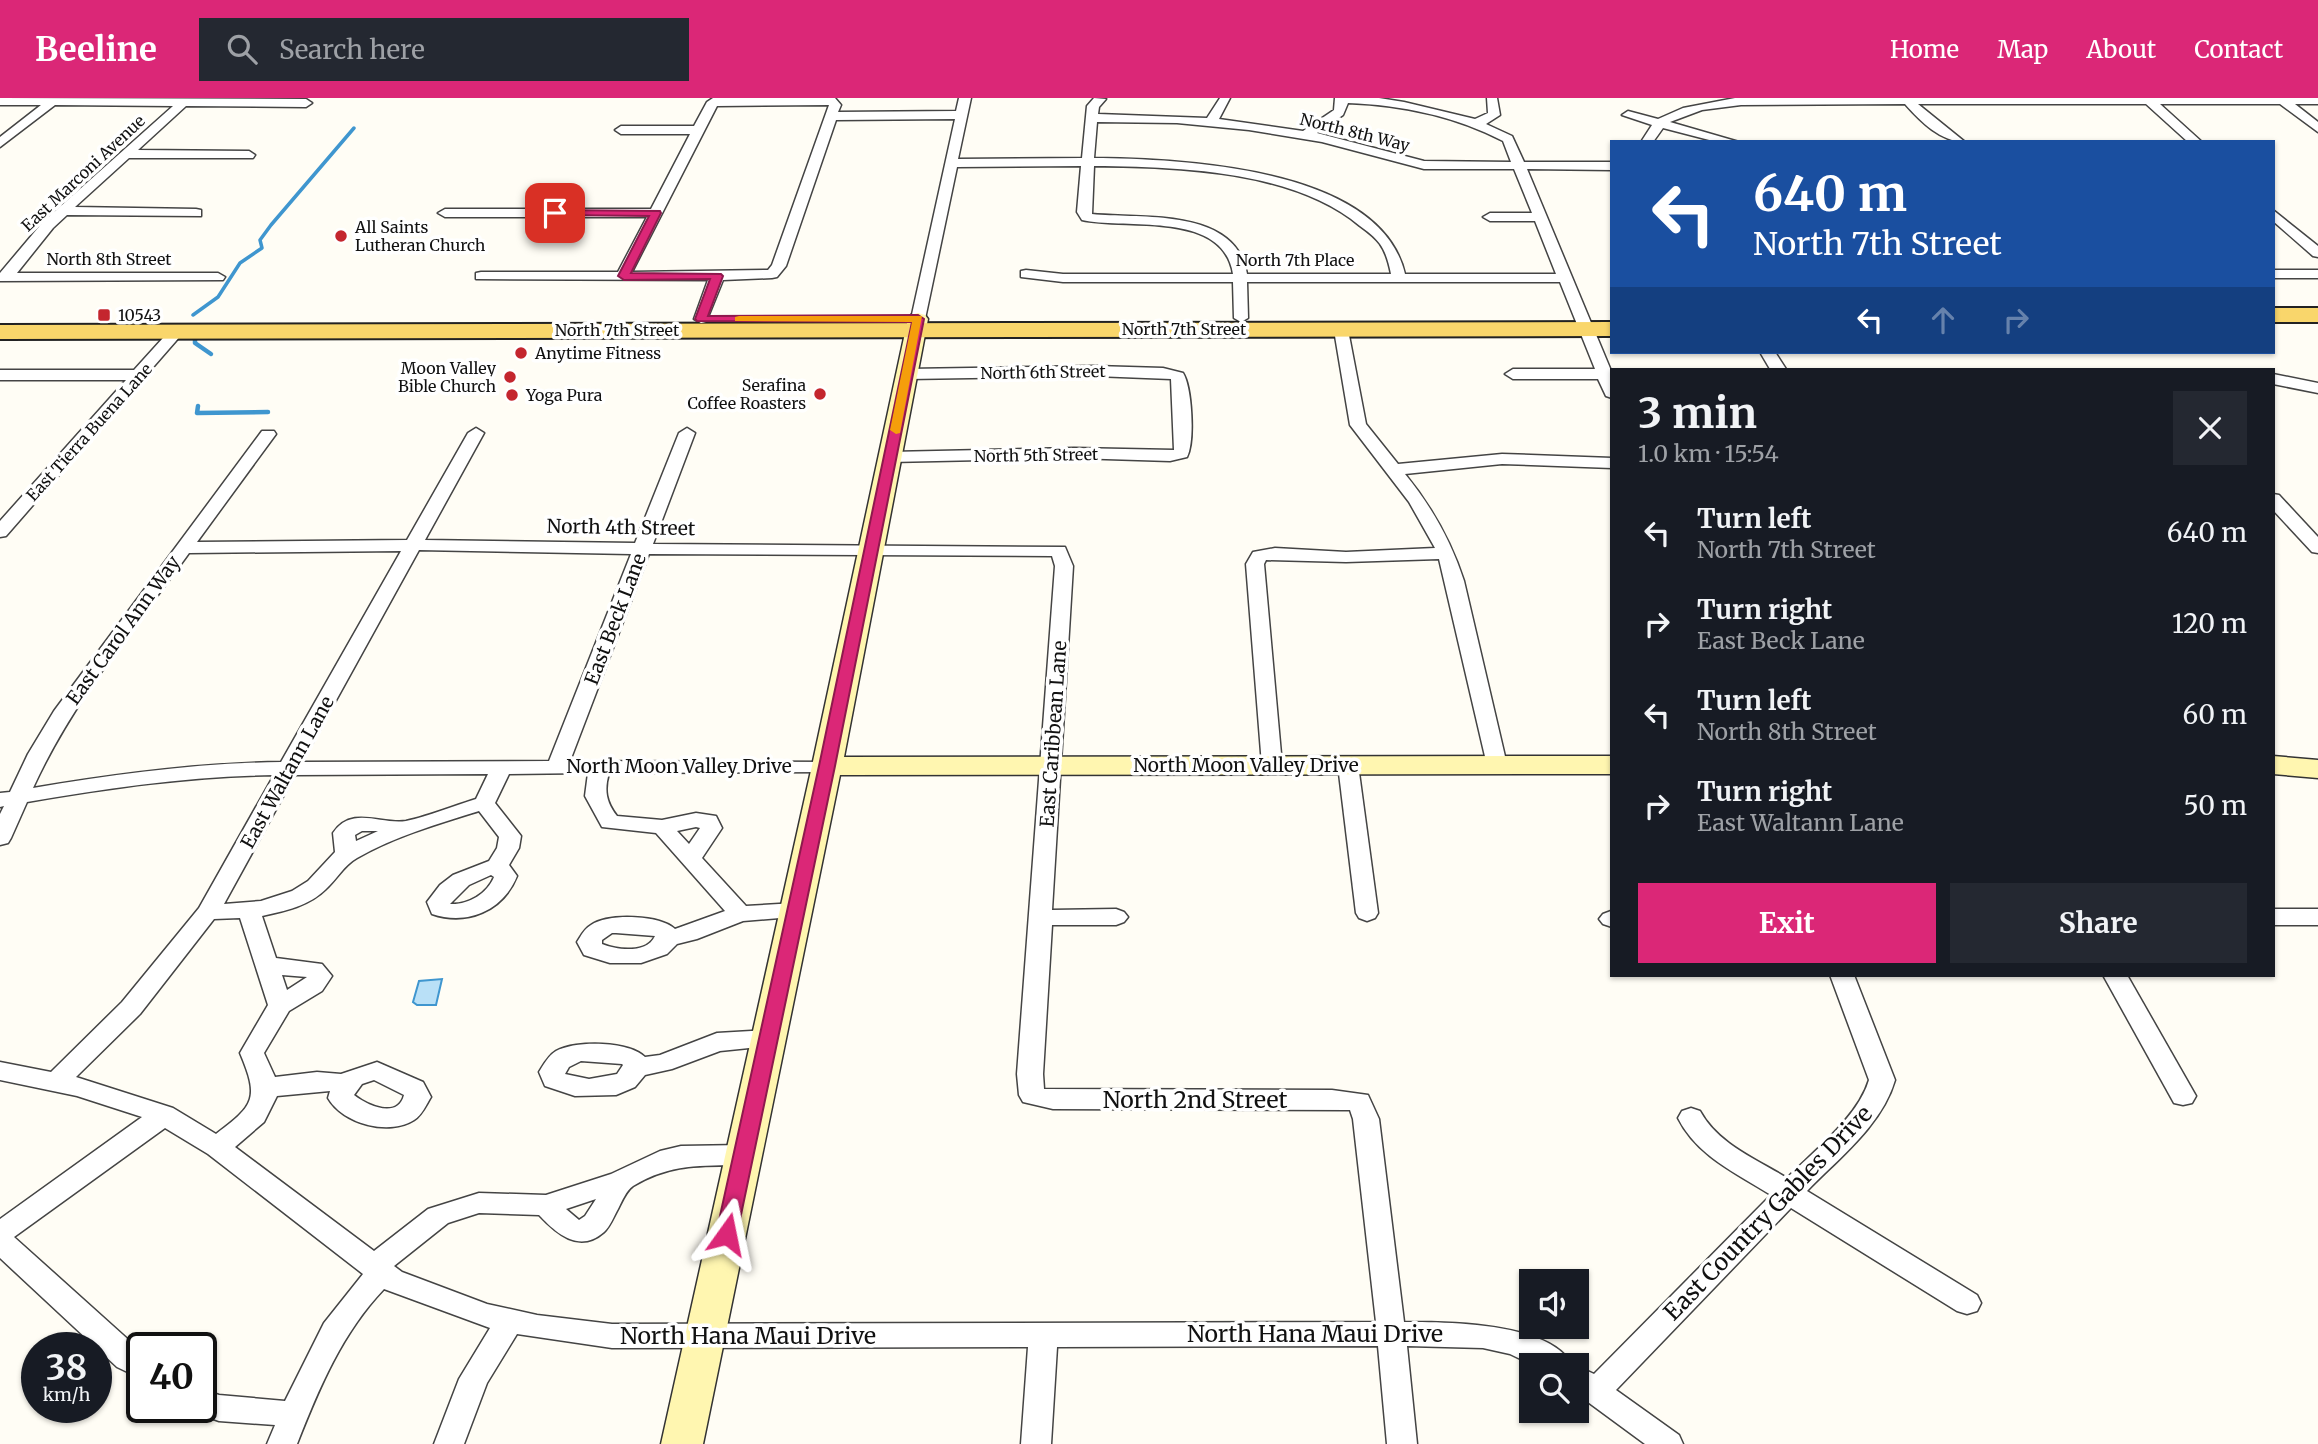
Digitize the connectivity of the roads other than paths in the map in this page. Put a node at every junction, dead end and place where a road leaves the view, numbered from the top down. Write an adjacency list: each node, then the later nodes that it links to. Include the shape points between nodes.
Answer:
1 (965, 98): 16 (street)
2 (1100, 99): 18 (street)
3 (1225, 99): 19 (street)
4 (1341, 99): 21 (street, via 1398,104); 25 (street, via 1342,110)
5 (1847, 99): 6 (street); 20 (street, via 1730,102 1682,112)
6 (1907, 99): 7 (street); 28 (street)
7 (2147, 99): 10 (street); 29 (street)
8 (187, 100): 13 (street); 14 (street); 31 (street, East Marconi Avenue)
9 (1492, 100): 21 (street, via 1494,115)
10 (2283, 100): 11 (street); 22 (street)
11 (2318, 100)
12 (0, 102): 13 (street)
13 (53, 102): 30 (street)
14 (306, 103)
15 (832, 108): 16 (street); 24 (street, via 713,102); 50 (street, via 779,265 772,275)
16 (961, 115): 33 (street)
17 (1628, 115): 20 (street)
18 (1091, 118): 19 (street, North 8th Way); 34 (street)
19 (1211, 122): 25 (street, North 8th Way)
20 (1660, 123): 26 (street); 27 (street)
21 (1475, 124): 35 (street, via 1507,139)
22 (2318, 128)
23 (621, 130): 24 (street)
24 (697, 130): 40 (street)
25 (1306, 135): 35 (street, North 8th Way, via 1424,165)
26 (1648, 140)
27 (1725, 140)
28 (1956, 140)
29 (2194, 140)
30 (0, 143)
31 (126, 154): 32 (street); 37 (street, East Marconi Avenue)
32 (249, 155)
33 (950, 163): 34 (street); 62 (street)
34 (1088, 163): 53 (street, via 1087,216 1156,220 1201,231 1233,252); 54 (street, via 1199,167 1303,190 1370,226 1391,250)
35 (1520, 166): 36 (street, North 8th Way); 43 (street)
36 (1610, 166)
37 (63, 211): 38 (street); 51 (street, East Marconi Avenue)
38 (196, 213)
39 (445, 213): 40 (street)
40 (656, 213): 49 (street)
41 (2275, 216): 44 (street)
42 (1490, 217): 43 (street)
43 (1541, 217): 55 (street)
44 (2318, 253)
45 (1026, 274): 53 (street, North 7th Place)
46 (2275, 274): 47 (street)
47 (2318, 274)
48 (481, 276): 49 (street)
49 (624, 276): 50 (street)
50 (717, 276): 60 (street)
51 (3, 277): 52 (street, North 8th Street)
52 (218, 277)
53 (1239, 278): 54 (street, North 7th Place); 58 (street)
54 (1399, 278): 55 (street, North 7th Place)
55 (1565, 278): 63 (street)
56 (2318, 314): 57 (main road)
57 (2275, 315)
58 (1241, 318): 62 (main road, North 7th Street); 63 (main road, North 7th Street)
59 (1610, 318): 63 (main road, North 7th Street)
60 (701, 319): 62 (main road, North 7th Street); 65 (main road, North 7th Street)
61 (0, 320): 65 (main road, North 7th Street)
62 (917, 324): 65 (main road, North 7th Street); 68 (main road, North 7th Street); 72 (street)
63 (1584, 324): 67 (main road, North 7th Street); 68 (main road, North 7th Street); 74 (street)
64 (2318, 325): 66 (main road)
65 (214, 326): 69 (main road, North 7th Street); 71 (main road)
66 (2275, 326)
67 (1610, 329)
68 (1341, 330): 86 (street, via 1358,425)
69 (177, 331): 71 (main road, North 7th Street); 76 (street, East Tierra Buena Lane)
70 (0, 332): 71 (main road, North 7th Street)
71 (145, 332)
72 (908, 374): 83 (street, North 6th Street, via 1095,371 1177,376 1181,383); 84 (street)
73 (1513, 374): 74 (street)
74 (1604, 374): 78 (street)
75 (0, 375): 76 (street)
76 (139, 375): 88 (street, East Tierra Buena Lane)
77 (2275, 379): 79 (street)
78 (1610, 388)
79 (2318, 388)
80 (476, 433): 89 (street, East Waltann Lane)
81 (687, 433): 92 (street, East Beck Lane)
82 (268, 434): 90 (street, East Carol Ann Way)
83 (1181, 453): 84 (street, North 5th Street)
84 (890, 457): 93 (street)
85 (1610, 463): 86 (street, via 1502,459)
86 (1393, 470): 95 (street, via 1422,507)
87 (2275, 501): 91 (street)
88 (0, 532)
89 (414, 545): 90 (street, North 4th Street); 92 (street, North 4th Street); 106 (street, East Waltann Lane)
90 (183, 548): 108 (street, East Carol Ann Way, via 61,715)
91 (2318, 548)
92 (642, 549): 93 (street, North 4th Street); 103 (street, East Beck Lane)
93 (871, 551): 94 (street, North 4th Street); 105 (street)
94 (1059, 551): 96 (street, East Caribbean Lane, via 1064,566)
95 (1446, 553): 97 (street, via 1259,556 1255,564); 99 (street)
96 (1051, 765): 97 (street, North Moon Valley Drive); 105 (street, North Moon Valley Drive); 122 (street, East Caribbean Lane)
97 (1272, 765): 98 (street, North Moon Valley Drive)
98 (1348, 765): 99 (street, North Moon Valley Drive); 117 (street)
99 (1497, 765): 100 (street, North Moon Valley Drive)
100 (1610, 765)
101 (2275, 765): 107 (street)
102 (503, 766): 103 (street, North Moon Valley Drive); 106 (street, North Moon Valley Drive); 109 (street)
103 (558, 766): 104 (street, North Moon Valley Drive)
104 (601, 766): 105 (street, North Moon Valley Drive); 110 (street, via 593,788 598,806 610,821)
105 (827, 766): 116 (street)
106 (289, 768): 108 (street, North Moon Valley Drive, via 169,774); 114 (street, East Waltann Lane)
107 (2318, 769)
108 (9, 799): 111 (street, East Carol Ann Way)
109 (485, 803): 113 (street, via 510,836); 115 (street, via 346,854 311,890)
110 (662, 827): 112 (street); 112 (street, via 708,821 711,828)
111 (0, 838)
112 (691, 858): 118 (street)
113 (496, 869)
114 (208, 912): 115 (street); 131 (street, East Waltann Lane, via 131,1008)
115 (249, 912): 124 (street)
116 (796, 912): 118 (street); 128 (street)
117 (1367, 913)
118 (740, 914): 123 (street)
119 (2275, 916): 121 (street)
120 (1116, 917): 122 (street)
121 (2318, 917)
122 (1041, 918): 134 (street, East Caribbean Lane)
123 (667, 938)
124 (267, 965): 127 (street); 127 (street, via 314,970 320,976 314,985)
125 (1843, 977): 141 (street, East Country Gables Drive, via 1882,1080 1870,1109)
126 (2116, 977): 135 (street)
127 (280, 1005): 133 (street, via 252,1053)
128 (769, 1039): 129 (street, via 717,1042 663,1063); 139 (street)
129 (637, 1067)
130 (0, 1071): 131 (street, North Hana Maui Drive)
131 (57, 1082): 136 (street, North Hana Maui Drive)
132 (345, 1083): 133 (street)
133 (265, 1088): 138 (street, via 261,1106 248,1123)
134 (1032, 1096): 148 (street, North 2nd Street, via 1053,1100 1359,1102 1366,1119)
135 (2183, 1096)
136 (164, 1115): 138 (street, North Hana Maui Drive); 143 (street)
137 (1691, 1118): 141 (street, via 1713,1146)
138 (217, 1147): 145 (street, North Hana Maui Drive)
139 (743, 1155): 140 (street, via 681,1156); 149 (street)
140 (620, 1181): 142 (street); 142 (street, via 595,1224 582,1231 568,1228)
141 (1788, 1194): 146 (street); 153 (street, East Country Gables Drive)
142 (546, 1205): 145 (street, via 479,1203 438,1216 398,1245)
143 (0, 1233)
144 (0, 1241): 152 (street)
145 (377, 1270): 147 (street, North Hana Maui Drive, via 455,1305); 156 (street, via 325,1343)
146 (1967, 1303)
147 (510, 1321): 149 (street, North Hana Maui Drive, via 579,1334); 158 (street, via 474,1379)
148 (1390, 1334): 150 (street, North Hana Maui Drive); 151 (street, North Hana Maui Drive, via 1499,1337); 161 (street)
149 (705, 1336): 150 (street, North Hana Maui Drive); 159 (street)
150 (1042, 1336): 160 (street)
151 (1539, 1353)
152 (126, 1357)
153 (1589, 1382)
154 (1589, 1387): 162 (street)
155 (217, 1407): 156 (street)
156 (294, 1415): 157 (street)
157 (282, 1444)
158 (449, 1444)
159 (682, 1444)
160 (1036, 1444)
161 (1402, 1444)
162 (1668, 1444)

